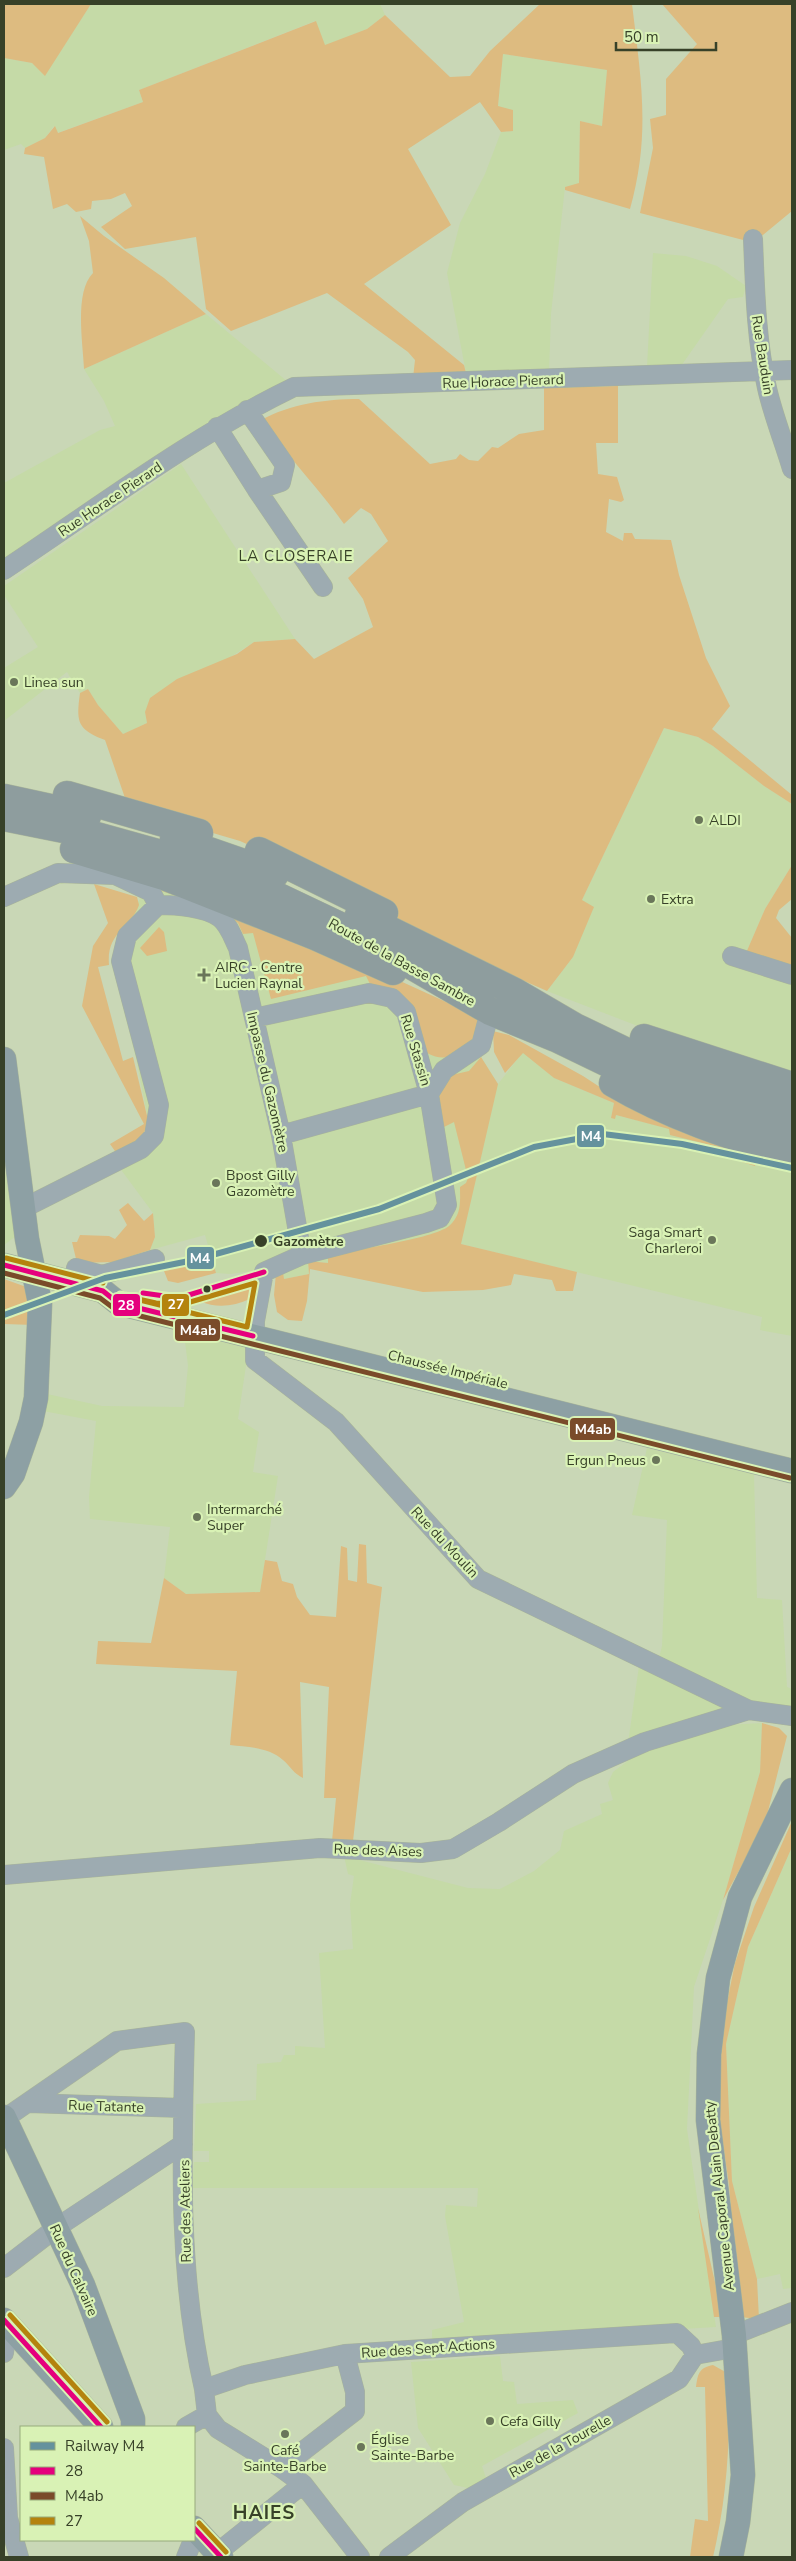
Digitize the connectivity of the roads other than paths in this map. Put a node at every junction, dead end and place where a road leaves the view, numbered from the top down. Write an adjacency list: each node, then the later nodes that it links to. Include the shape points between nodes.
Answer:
1 (753, 239): 3 (street, Rue Bauduin)
2 (792, 370): 3 (street, Rue Horace Pierard)
3 (763, 371): 4 (street, Rue Horace Pierard, via 294,387); 6 (street, Rue Bauduin)
4 (247, 410): 5 (street, Rue Horace Pierard); 7 (street, via 285,465 282,482)
5 (217, 427): 7 (street); 8 (street, Rue Horace Pierard)
6 (792, 469)
7 (257, 490): 9 (street)
8 (4, 570)
9 (323, 587)
10 (4, 779): 17 (highway, via 257,850 390,917)
11 (4, 798): 17 (highway, Route de la Basse Sambre, via 150,831 223,854 280,876)
12 (4, 817): 20 (highway, Route de la Basse Sambre, via 107,838 264,890 361,936)
13 (4, 836): 20 (highway, via 72,848 164,876)
14 (4, 897): 15 (street, via 58,873 115,875 151,892)
15 (158, 905): 21 (street, Impasse du Gazomètre, via 179,905 211,914 219,917 229,928 238,948); 30 (street, via 127,936 121,961 159,1105 154,1136 141,1148)
16 (732, 956): 18 (street)
17 (466, 968): 19 (highway, Route de la Basse Sambre)
18 (792, 975)
19 (516, 992): 24 (highway, via 675,1050); 26 (highway, Route de la Basse Sambre, via 575,1027 626,1051 758,1100)
20 (480, 1005): 22 (highway, Route de la Basse Sambre); 25 (street, via 481,1045 444,1070)
21 (254, 1018): 25 (street, Rue Stassin, via 369,993 392,998 406,1012); 28 (street, Impasse du Gazomètre)
22 (556, 1038): 27 (highway, Route de la Basse Sambre, via 647,1082 737,1115); 29 (highway, via 566,1055 649,1104 734,1137)
23 (4, 1059): 30 (main road)
24 (792, 1086)
25 (429, 1094): 28 (street, Rue Stassin); 31 (street, via 447,1206 440,1218)
26 (792, 1108)
27 (792, 1130)
28 (281, 1134): 31 (street, Impasse du Gazomètre)
29 (792, 1154)
30 (24, 1208): 35 (main road, via 27,1239)
31 (302, 1255): 36 (street, Rue du Moulin, via 264,1272)
32 (155, 1260): 34 (street, via 102,1274)
33 (4, 1265): 35 (main road, Chaussée Impériale)
34 (76, 1268)
35 (36, 1274): 36 (main road, Chaussée Impériale, via 104,1291 120,1288); 39 (main road, via 40,1303 36,1398 13,1474)
36 (254, 1328): 37 (main road, Chaussée Impériale); 38 (main road, Chaussée Impériale); 40 (street, Rue du Moulin, via 255,1360 336,1422 478,1580)
37 (792, 1455)
38 (792, 1471)
39 (4, 1487)
40 (749, 1710): 41 (street, Rue du Moulin); 44 (street, Rue des Aises, via 645,1742 573,1774 453,1849 421,1853 320,1848)
41 (792, 1716)
42 (792, 1770): 43 (main road, Avenue Caporal Alain Debatty)
43 (788, 1800): 53 (main road, Avenue Caporal Alain Debatty, via 740,1897 718,1978 709,2054 708,2120)
44 (4, 1875)
45 (28, 2104): 46 (street, Rue Tatante); 46 (street, Rue des Ateliers, via 117,2041 185,2032); 47 (street)
46 (183, 2108): 48 (street, Rue des Ateliers)
47 (4, 2118): 49 (main road, Rue du Calvaire)
48 (183, 2144): 49 (street); 57 (street, Rue des Ateliers, via 183,2240 194,2344)
49 (56, 2228): 50 (street); 60 (main road, Rue du Calvaire, via 83,2285 133,2419)
50 (4, 2268)
51 (792, 2312): 53 (street)
52 (5, 2322): 54 (street); 59 (main road)
53 (734, 2342): 56 (street); 73 (main road, Avenue Caporal Alain Debatty, via 743,2475)
54 (4, 2354)
55 (345, 2354): 56 (street, Rue des Sept Actions, via 677,2333 691,2346); 57 (street, Rue des Sept Actions, via 245,2375); 63 (street, via 355,2392 354,2411)
56 (695, 2355): 72 (street, Rue de la Tourelle, via 679,2379 463,2502)
57 (204, 2388): 58 (street)
58 (207, 2415): 61 (street); 63 (street, via 218,2429)
59 (100, 2426)
60 (132, 2426)
61 (188, 2426)
62 (4, 2448): 65 (street)
63 (281, 2468): 64 (street)
64 (303, 2484): 68 (street); 71 (street)
65 (10, 2491): 69 (street, via 8,2518)
66 (195, 2534): 68 (main road)
67 (191, 2541): 70 (street)
68 (219, 2555)
69 (19, 2557)
70 (186, 2557)
71 (360, 2557)
72 (389, 2557)
73 (731, 2557)

